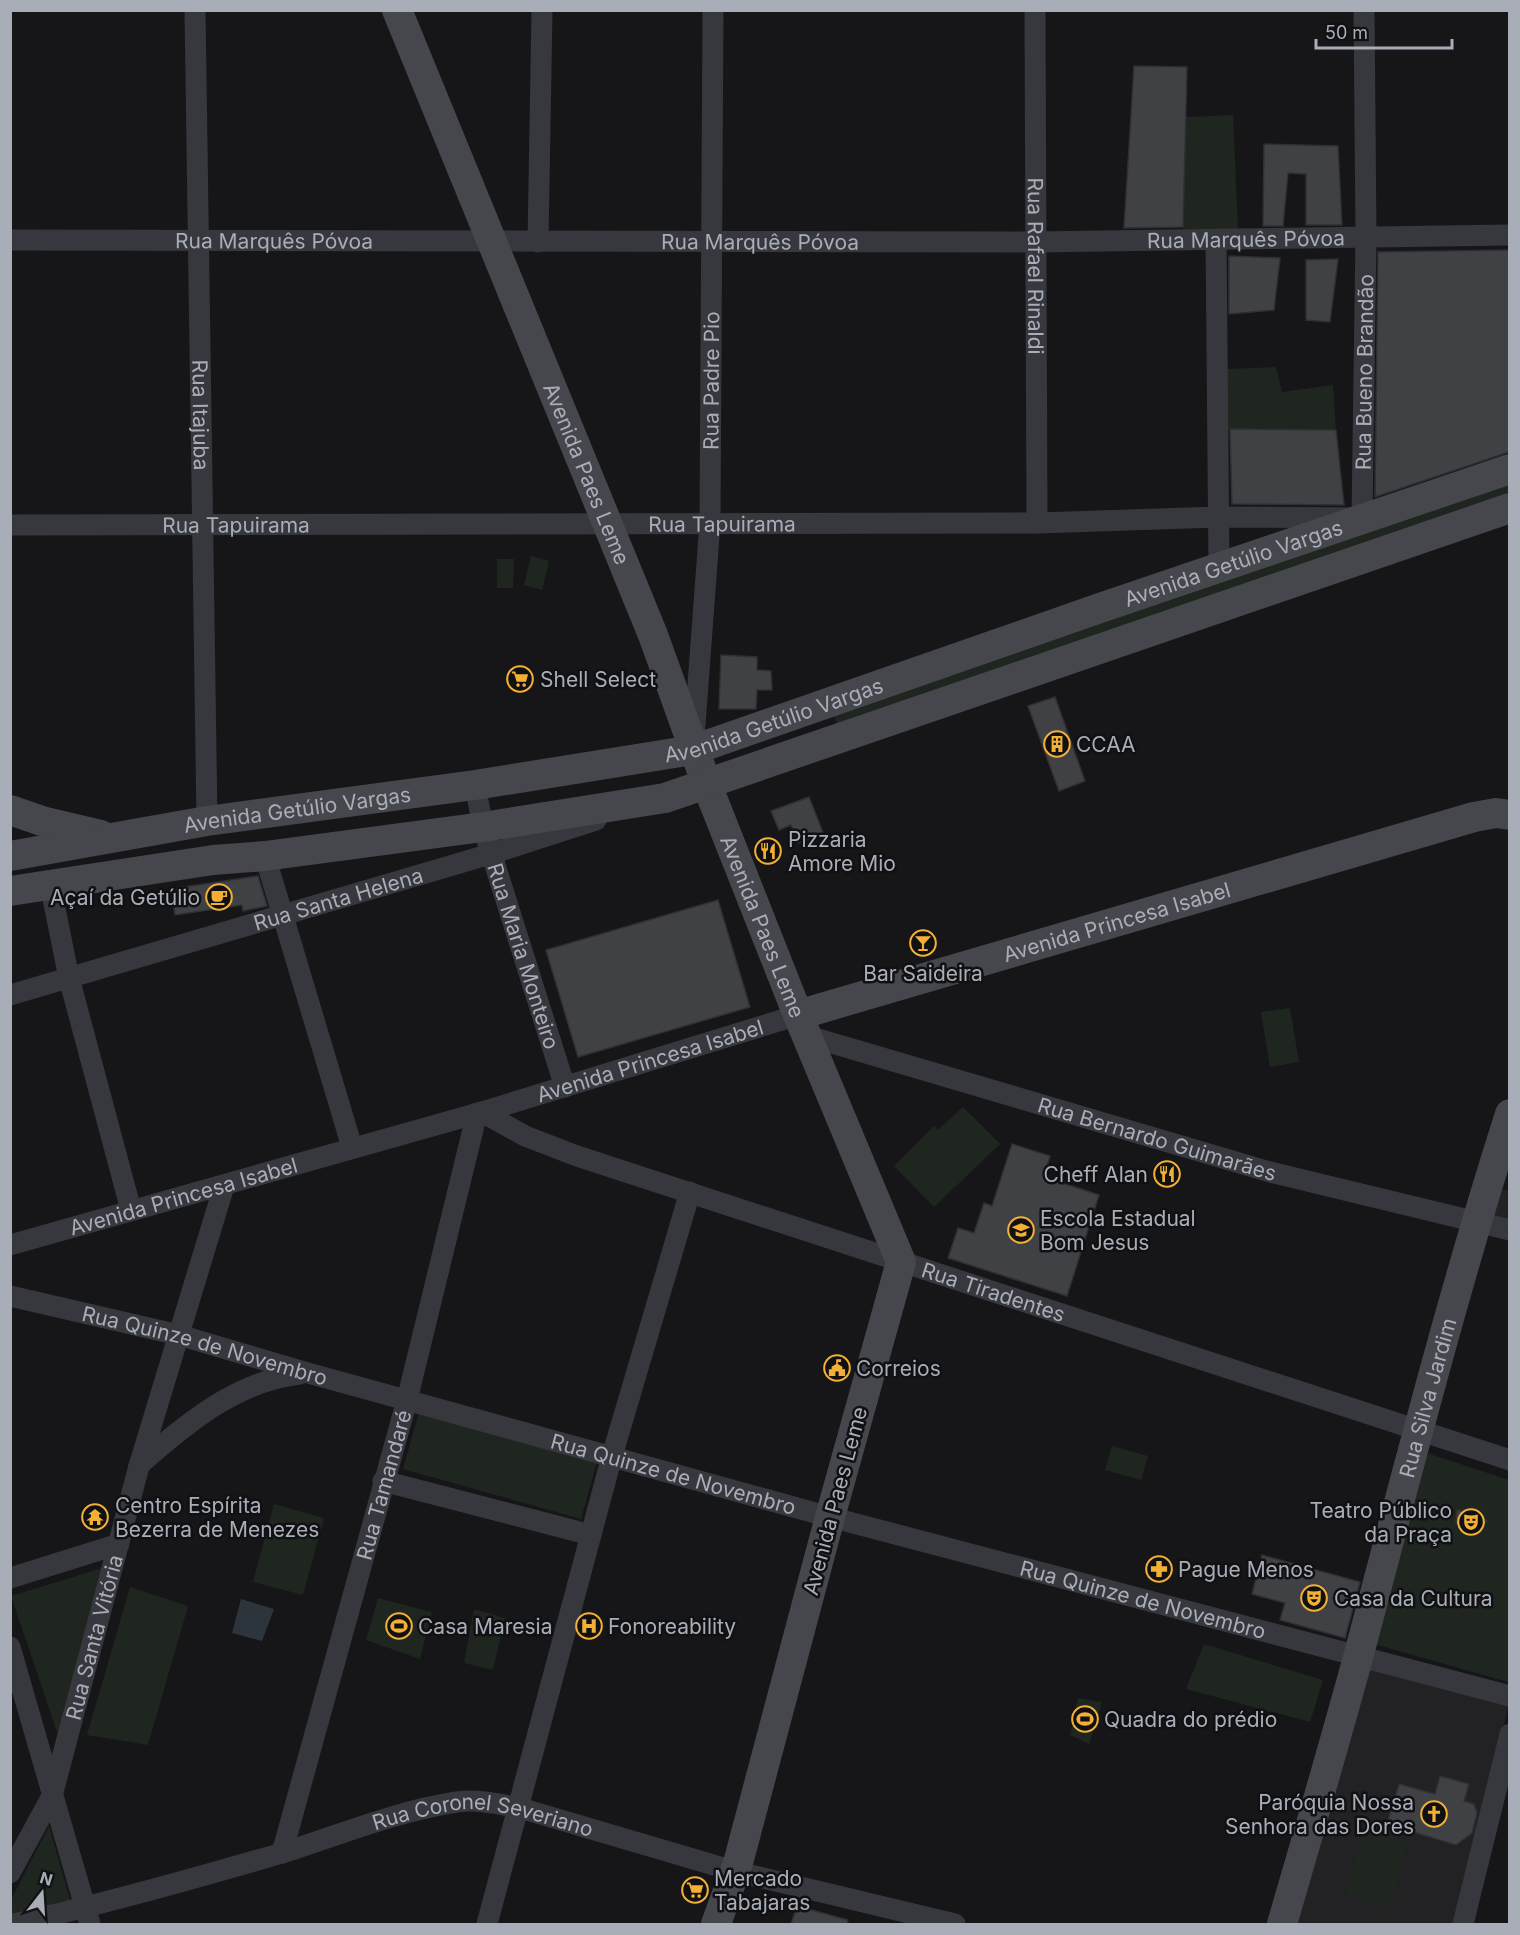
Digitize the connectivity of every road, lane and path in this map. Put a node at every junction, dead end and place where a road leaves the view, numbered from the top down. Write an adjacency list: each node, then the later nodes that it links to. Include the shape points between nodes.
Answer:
1 (195, 10): 11 (street, Rua Itajuba)
2 (397, 10): 13 (street, Avenida Paes Leme)
3 (542, 10): 14 (street)
4 (713, 10): 12 (street, Rua Padre Pio)
5 (1035, 10): 15 (street, Rua Rafael Rinaldi)
6 (1364, 10): 7 (street, Rua Bueno Brandão)
7 (1366, 235): 8 (street, Rua Marquês Póvoa); 9 (street, Rua Marquês Póvoa); 19 (street, Rua Bueno Brandão)
8 (1509, 235)
9 (1216, 238): 15 (street, Rua Marquês Póvoa); 18 (street)
10 (10, 240): 11 (street, Rua Marquês Póvoa)
11 (197, 240): 13 (street, Rua Marquês Póvoa); 24 (street, Rua Itajuba)
12 (712, 241): 14 (street, Rua Marquês Póvoa); 15 (street, Rua Marquês Póvoa); 21 (street, Rua Padre Pio)
13 (490, 242): 14 (street, Rua Marquês Póvoa); 20 (street, Avenida Paes Leme)
14 (538, 242)
15 (1035, 242): 22 (street, Rua Rafael Rinaldi)
16 (1509, 469): 19 (street, Avenida Getúlio Vargas)
17 (1509, 508): 27 (street, Avenida Getúlio Vargas)
18 (1219, 517): 19 (street, Rua Tapuirama); 22 (street, Rua Tapuirama); 25 (street)
19 (1362, 518): 25 (street, Avenida Getúlio Vargas)
20 (605, 522): 21 (street, Rua Tapuirama); 24 (street, Rua Tapuirama); 30 (street, Avenida Paes Leme, via 653,635)
21 (710, 523): 22 (street, Rua Tapuirama); 30 (street, Rua Padre Pio)
22 (1037, 523)
23 (10, 525): 24 (street, Rua Tapuirama)
24 (204, 526): 35 (street, Rua Itajuba)
25 (1219, 567): 26 (street, Avenida Getúlio Vargas)
26 (1100, 608): 27 (street, via 1079,625 1079,642 1086,647); 28 (street, Avenida Getúlio Vargas)
27 (1111, 645): 29 (street, Avenida Getúlio Vargas)
28 (984, 650): 29 (street, via 1004,647 1015,653 1018,663 1011,674); 30 (street, Avenida Getúlio Vargas)
29 (993, 685): 32 (street, Avenida Getúlio Vargas)
30 (693, 750): 31 (street, Avenida Getúlio Vargas); 32 (street, Avenida Paes Leme)
31 (475, 785): 35 (street, Avenida Getúlio Vargas); 38 (street, Rua Maria Monteiro)
32 (706, 785): 38 (street, Avenida Getúlio Vargas); 47 (street, Avenida Paes Leme)
33 (10, 810): 37 (street)
34 (1505, 812): 47 (street, Avenida Princesa Isabel, via 1463,820)
35 (207, 821): 36 (street, Avenida Getúlio Vargas)
36 (150, 832): 37 (street, Avenida Getúlio Vargas); 41 (street, via 146,857)
37 (112, 838): 39 (street, Avenida Getúlio Vargas)
38 (488, 840): 40 (street, Avenida Getúlio Vargas); 44 (street, Rua Santa Helena); 48 (street, Rua Maria Monteiro)
39 (10, 856)
40 (265, 856): 41 (street, Avenida Getúlio Vargas); 44 (street)
41 (121, 873): 42 (street, Avenida Getúlio Vargas)
42 (50, 884): 43 (street, Avenida Getúlio Vargas); 45 (street)
43 (10, 891)
44 (283, 914): 45 (street, Rua Santa Helena); 51 (street)
45 (69, 978): 46 (street, Rua Santa Helena); 54 (street)
46 (10, 995)
47 (803, 1026): 48 (street, Avenida Princesa Isabel); 55 (street, Rua Bernardo Guimarães, via 1270,1172); 58 (street, Avenida Paes Leme)
48 (565, 1087): 49 (street, Avenida Princesa Isabel)
49 (479, 1113): 51 (street, Avenida Princesa Isabel); 53 (street, Rua Tiradentes, via 525,1136); 62 (street, Rua Tamandaré)
50 (1509, 1114): 55 (street, Rua Silva Jardim)
51 (352, 1147): 52 (street, Avenida Princesa Isabel)
52 (224, 1186): 54 (street, Avenida Princesa Isabel); 60 (street, Rua Santa Vitória)
53 (690, 1192): 58 (street, Rua Tiradentes); 64 (street)
54 (131, 1210): 57 (street, Avenida Princesa Isabel)
55 (1476, 1220): 56 (street, Rua Bernardo Guimarães); 63 (street, Rua Silva Jardim)
56 (1509, 1230)
57 (10, 1245)
58 (901, 1262): 63 (street, Rua Tiradentes); 68 (street, Avenida Paes Leme)
59 (10, 1296): 60 (street, Rua Quinze de Novembro)
60 (179, 1335): 61 (street, Rua Quinze de Novembro); 66 (street, Rua Santa Vitória)
61 (308, 1373): 62 (street, Rua Quinze de Novembro); 66 (street, via 278,1376 237,1393 205,1411)
62 (407, 1400): 64 (street, Rua Quinze de Novembro); 67 (street, Rua Tamandaré)
63 (1417, 1429): 65 (street, Rua Tiradentes); 73 (street, Rua Silva Jardim)
64 (612, 1456): 68 (street, Rua Quinze de Novembro); 69 (street)
65 (1509, 1460)
66 (139, 1466): 70 (street, Rua Santa Vitória)
67 (383, 1481): 69 (street); 78 (street, Rua Tamandaré)
68 (830, 1517): 73 (street, Rua Quinze de Novembro); 79 (street, Avenida Paes Leme)
69 (591, 1535): 77 (street)
70 (119, 1544): 71 (street); 76 (street, Rua Santa Vitória)
71 (10, 1578)
72 (10, 1647): 76 (street)
73 (1358, 1655): 74 (street, Rua Quinze de Novembro); 87 (street, Rua Silva Jardim)
74 (1509, 1696)
75 (1509, 1734): 88 (street)
76 (52, 1796): 80 (street, Rua Santa Vitória); 81 (street)
77 (520, 1808): 78 (street, Rua Coronel Severiano, via 458,1802 406,1813); 79 (street, Rua Coronel Severiano); 83 (street)
78 (282, 1853): 81 (street, Rua Coronel Severiano)
79 (737, 1868): 84 (street); 85 (street); 86 (street, Rua Coronel Severiano)
80 (10, 1873)
81 (88, 1917): 82 (street, Rua Coronel Severiano)
82 (14, 1924)
83 (487, 1924)
84 (716, 1924)
85 (733, 1924)
86 (955, 1924)
87 (1282, 1924)
88 (1463, 1924)

